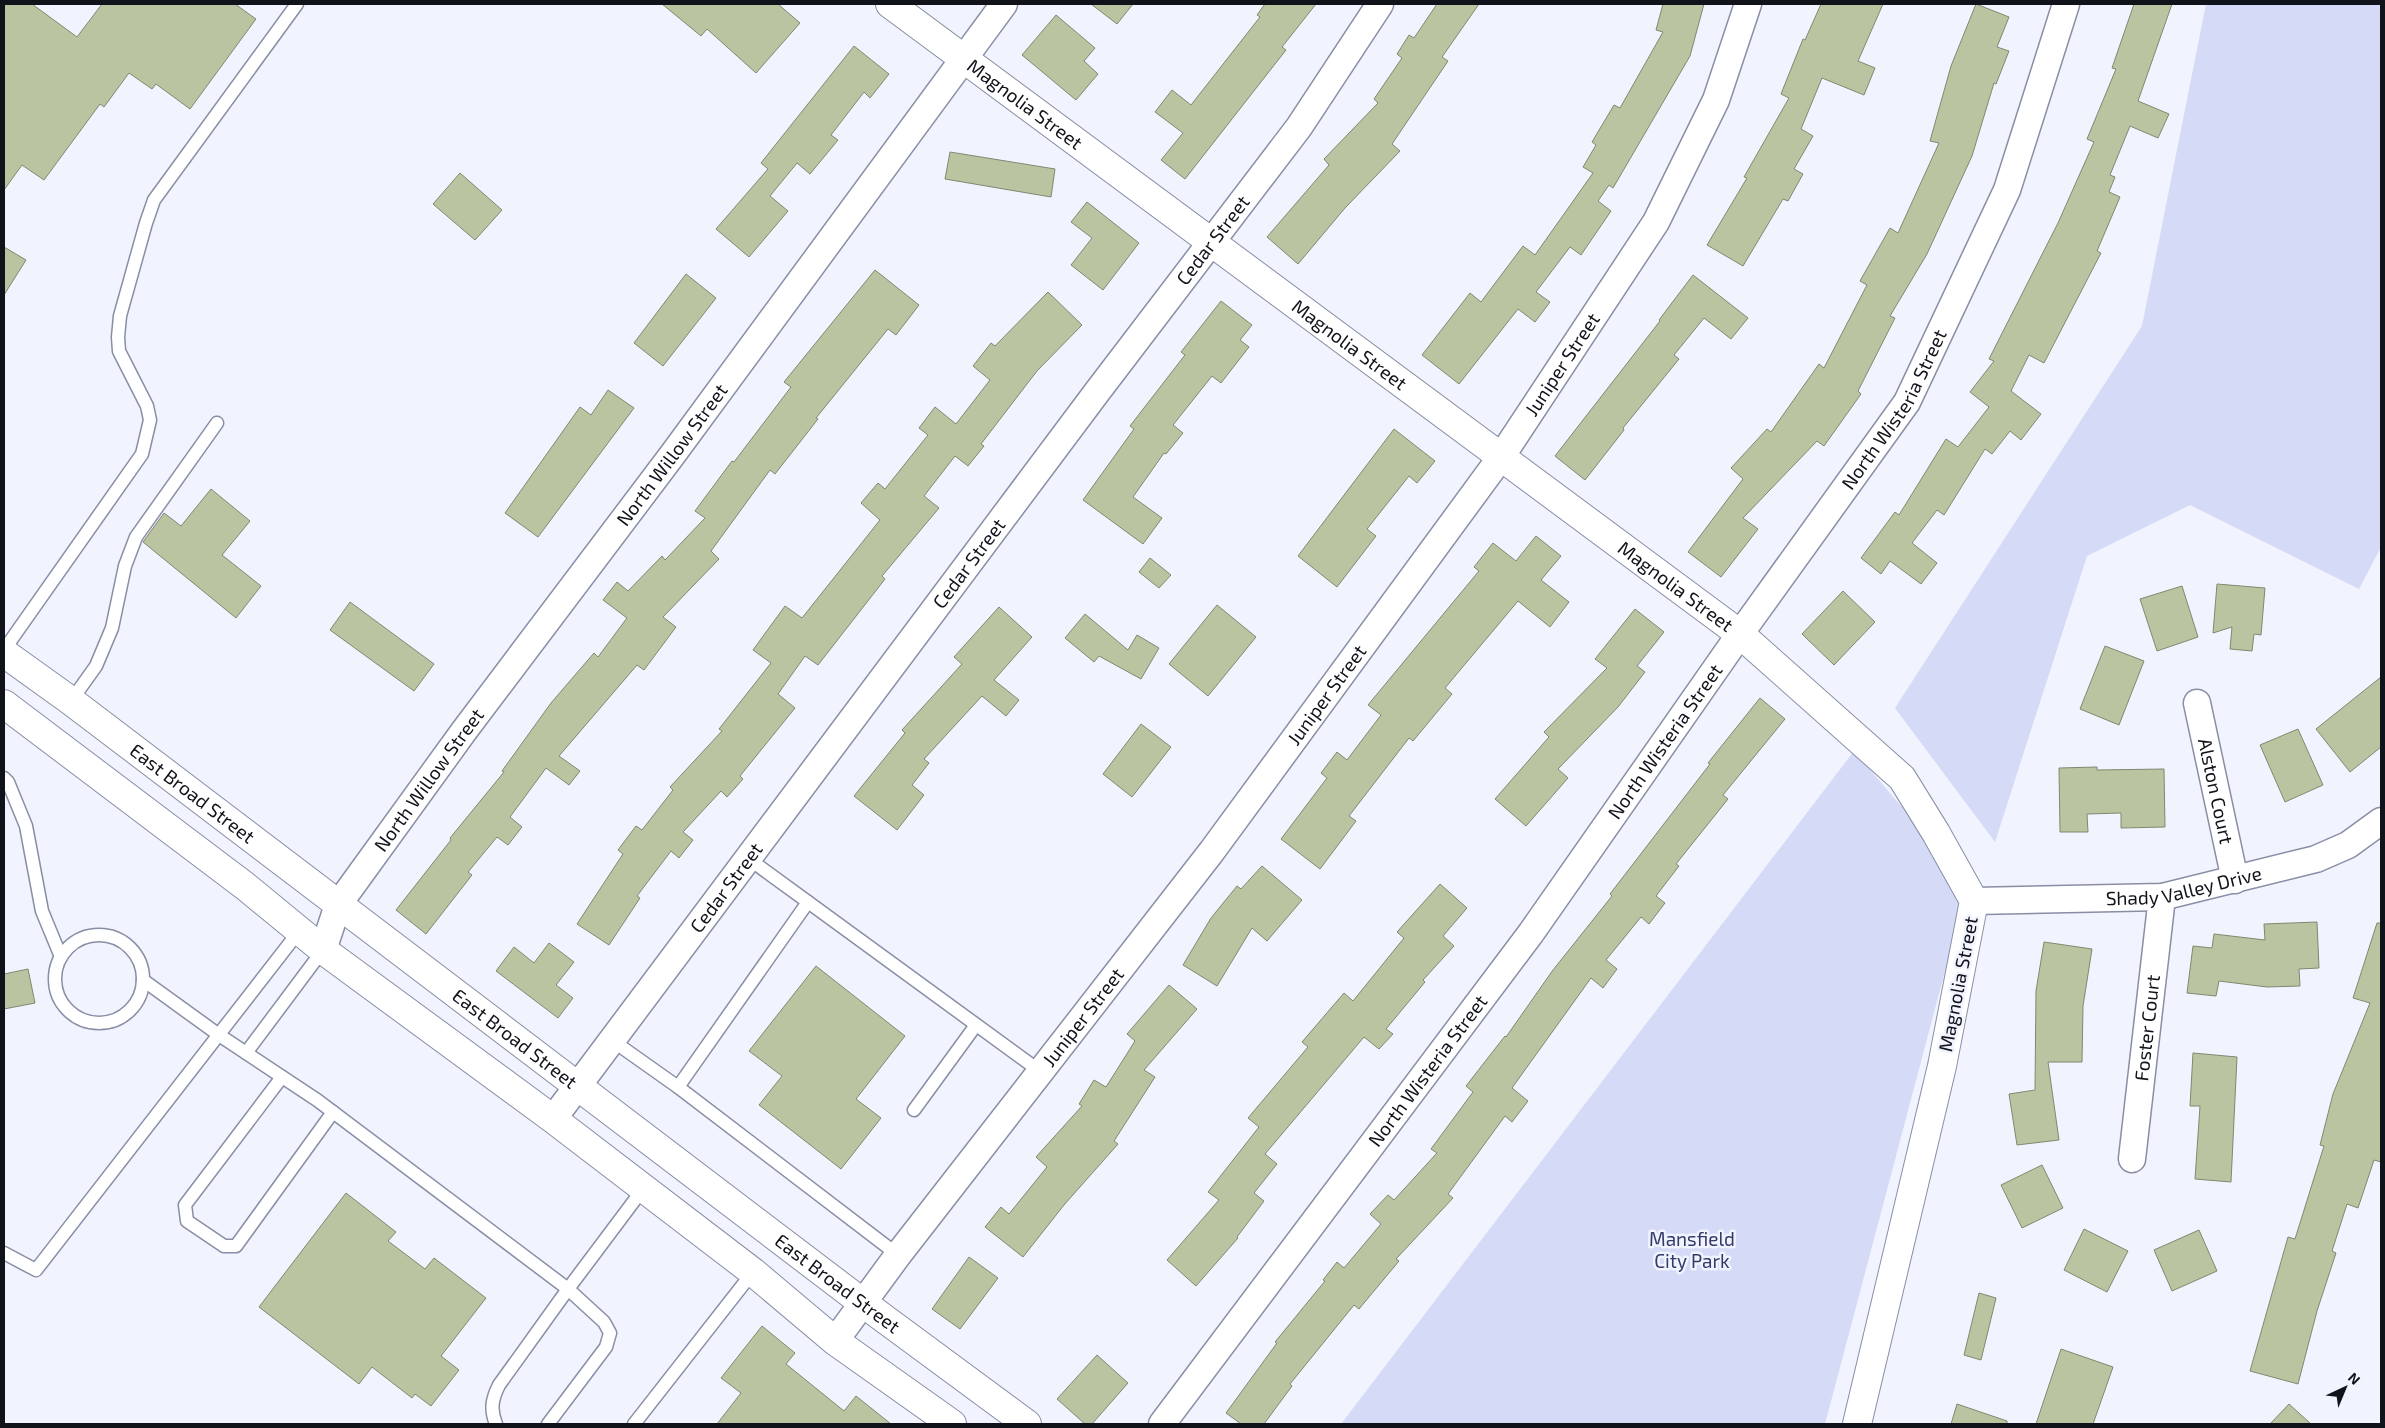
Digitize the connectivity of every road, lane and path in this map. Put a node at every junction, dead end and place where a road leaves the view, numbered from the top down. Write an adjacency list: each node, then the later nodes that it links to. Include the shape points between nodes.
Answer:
1 (297, 4): 12 (lane, via 154,200 120,316 118,337 119,351 147,406 150,420 145,446)
2 (890, 4): 7 (main road, Magnolia Street)
3 (1004, 4): 7 (street, North Willow Street)
4 (1380, 4): 8 (street, Cedar Street, via 1299,127)
5 (1748, 4): 10 (street, Juniper Street, via 1716,100 1656,222)
6 (2066, 4): 11 (street, North Wisteria Street, via 2007,190 1907,402)
7 (964, 58): 8 (main road, Magnolia Street); 23 (street, North Willow Street)
8 (1212, 242): 10 (main road, Magnolia Street); 18 (street, Cedar Street)
9 (217, 423): 13 (lane, via 136,537 125,566 112,628 96,666)
10 (1501, 457): 11 (main road, Magnolia Street); 32 (street, Juniper Street, via 1212,851)
11 (1740, 634): 21 (main road, Magnolia Street, via 1902,778); 52 (street, North Wisteria Street, via 1531,933)
12 (4, 652): 13 (main road, East Broad Street)
13 (71, 701): 23 (main road, East Broad Street)
14 (2197, 703): 19 (street, Alston Court)
15 (4, 704): 24 (main road)
16 (4, 778): 26 (lane, via 26,826 42,911)
17 (2381, 821): 19 (street, Shady Valley Drive, via 2348,845 2316,859)
18 (749, 859): 22 (lane); 30 (street, Cedar Street)
19 (2235, 880): 20 (street, Shady Valley Drive)
20 (2162, 897): 21 (street, Shady Valley Drive); 39 (street, Foster Court)
21 (1974, 901): 53 (main road, Magnolia Street, via 1942,1066)
22 (808, 902): 28 (lane); 35 (lane)
23 (338, 905): 24 (street, North Willow Street); 25 (street, North Willow Street); 34 (main road, East Broad Street)
24 (300, 930): 25 (main road); 29 (lane)
25 (324, 950): 31 (lane); 38 (main road)
26 (61, 957): 27 (lane, via 70,945 83,938 111,936 135,952); 27 (lane, via 56,977 60,998 69,1010 95,1022 109,1022 134,1006 141,994)
27 (143, 980): 29 (lane)
28 (976, 1025): 32 (lane); 36 (lane)
29 (219, 1035): 31 (lane); 41 (lane, via 36,1270)
30 (613, 1041): 34 (street, Cedar Street); 35 (lane)
31 (246, 1052): 33 (lane)
32 (1041, 1072): 42 (street, Juniper Street)
33 (282, 1077): 37 (lane); 37 (lane, via 184,1205 187,1221 224,1246 236,1246)
34 (577, 1087): 38 (street, Cedar Street); 45 (main road, East Broad Street)
35 (678, 1087): 42 (lane)
36 (914, 1110)
37 (333, 1112): 44 (lane)
38 (553, 1119): 40 (main road)
39 (2132, 1158)
40 (643, 1189): 43 (main road); 44 (lane)
41 (4, 1253)
42 (898, 1255): 45 (street, Juniper Street)
43 (753, 1272): 46 (main road); 49 (lane)
44 (568, 1289): 47 (lane, via 499,1385 492,1400); 48 (lane, via 604,1322 610,1333 606,1347)
45 (863, 1303): 46 (street, Juniper Street); 51 (main road, East Broad Street)
46 (835, 1341): 50 (main road)
47 (496, 1424)
48 (548, 1424)
49 (634, 1424)
50 (952, 1424)
51 (1027, 1424)
52 (1162, 1424)
53 (1857, 1424)

